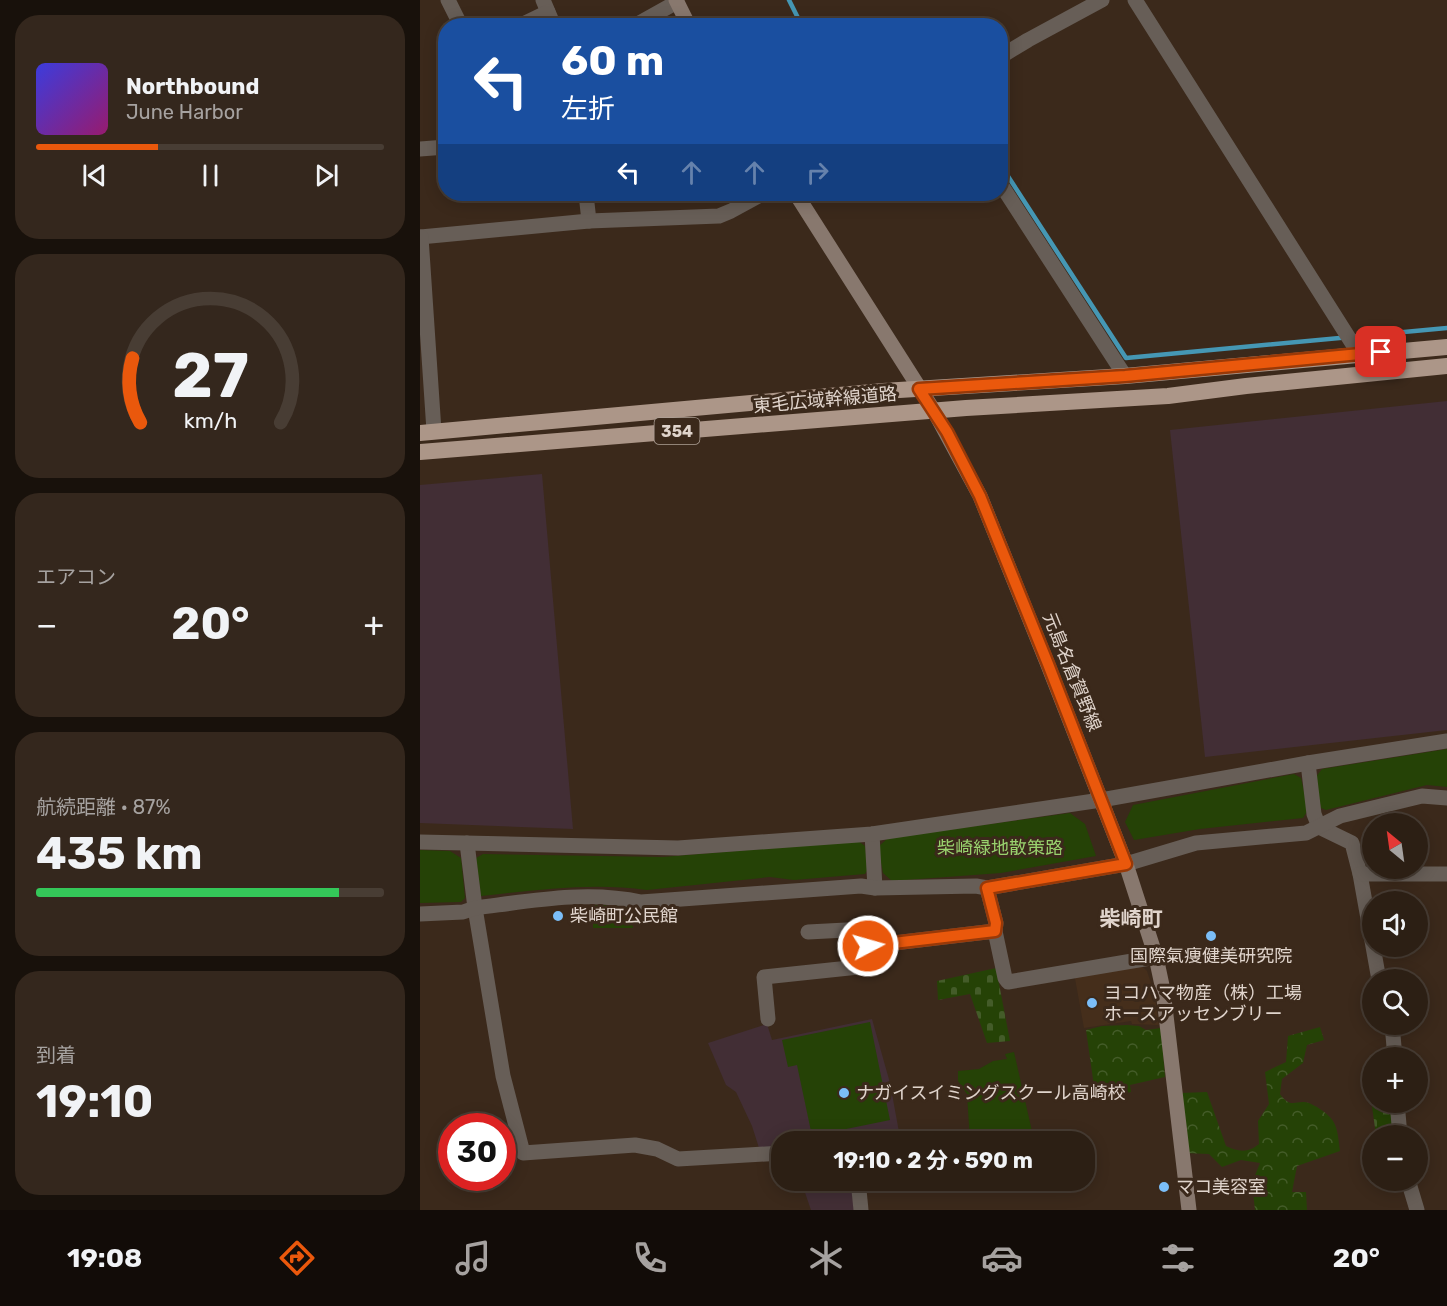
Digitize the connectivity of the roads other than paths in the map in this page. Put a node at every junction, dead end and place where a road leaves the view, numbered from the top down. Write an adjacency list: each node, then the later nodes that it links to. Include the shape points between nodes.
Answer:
1 (448, 0): 5 (street)
2 (1102, 0): 8 (street)
3 (1135, 0): 18 (street)
4 (676, 1): 6 (street); 7 (main road)
5 (457, 18)
6 (647, 18)
7 (685, 18)
8 (1008, 52)
9 (438, 148): 10 (street)
10 (420, 149)
11 (1008, 195): 20 (street)
12 (587, 201): 15 (street)
13 (749, 201): 15 (street, via 719,216)
14 (800, 201): 21 (main road, 元島名倉賀野線)
15 (589, 221): 16 (street)
16 (420, 237): 23 (street)
17 (1447, 347): 18 (highway, 東毛広域幹線道路 / 354)
18 (1359, 354): 20 (highway, 東毛広域幹線道路 / 354)
19 (1447, 366): 22 (highway, 東毛広域幹線道路 / 354, via 1168,396)
20 (1125, 376): 21 (highway, 東毛広域幹線道路 / 354)
21 (919, 389): 22 (main road, 元島名倉賀野線); 23 (highway, 東毛広域幹線道路 / 354)
22 (934, 411): 24 (highway, 東毛広域幹線道路 / 354); 28 (main road, 元島名倉賀野線, via 980,496)
23 (427, 432)
24 (420, 452)
25 (1447, 741): 26 (street)
26 (1308, 763): 28 (street); 29 (street)
27 (1447, 798): 29 (street, via 1422,796 1340,816)
28 (1101, 800): 30 (street); 33 (main road, 元島名倉賀野線)
29 (1319, 827): 33 (street, via 1294,835 1196,843); 34 (street, via 1352,843)
30 (872, 834): 32 (street, via 678,848); 36 (street)
31 (420, 842): 32 (street)
32 (467, 843): 38 (street)
33 (1126, 864): 37 (street); 43 (main road, 元島名倉賀野線)
34 (1360, 874): 35 (street); 44 (street)
35 (1447, 874)
36 (875, 888): 37 (street); 38 (street, via 641,902 574,896)
37 (987, 888): 40 (street)
38 (475, 908): 39 (street); 46 (street, via 503,1076 523,1153 634,1144 678,1159)
39 (420, 914)
40 (995, 931): 42 (street); 43 (street, via 1008,982)
41 (808, 932): 42 (street, via 865,929)
42 (868, 946): 45 (street, via 868,966 764,977)
43 (1156, 957): 50 (main road, 元島名倉賀野線, via 1171,1044)
44 (1376, 969)
45 (768, 1019)
46 (771, 1154)
47 (859, 1191): 49 (street)
48 (1411, 1191): 51 (street)
49 (861, 1210)
50 (1189, 1210)
51 (1417, 1210)

